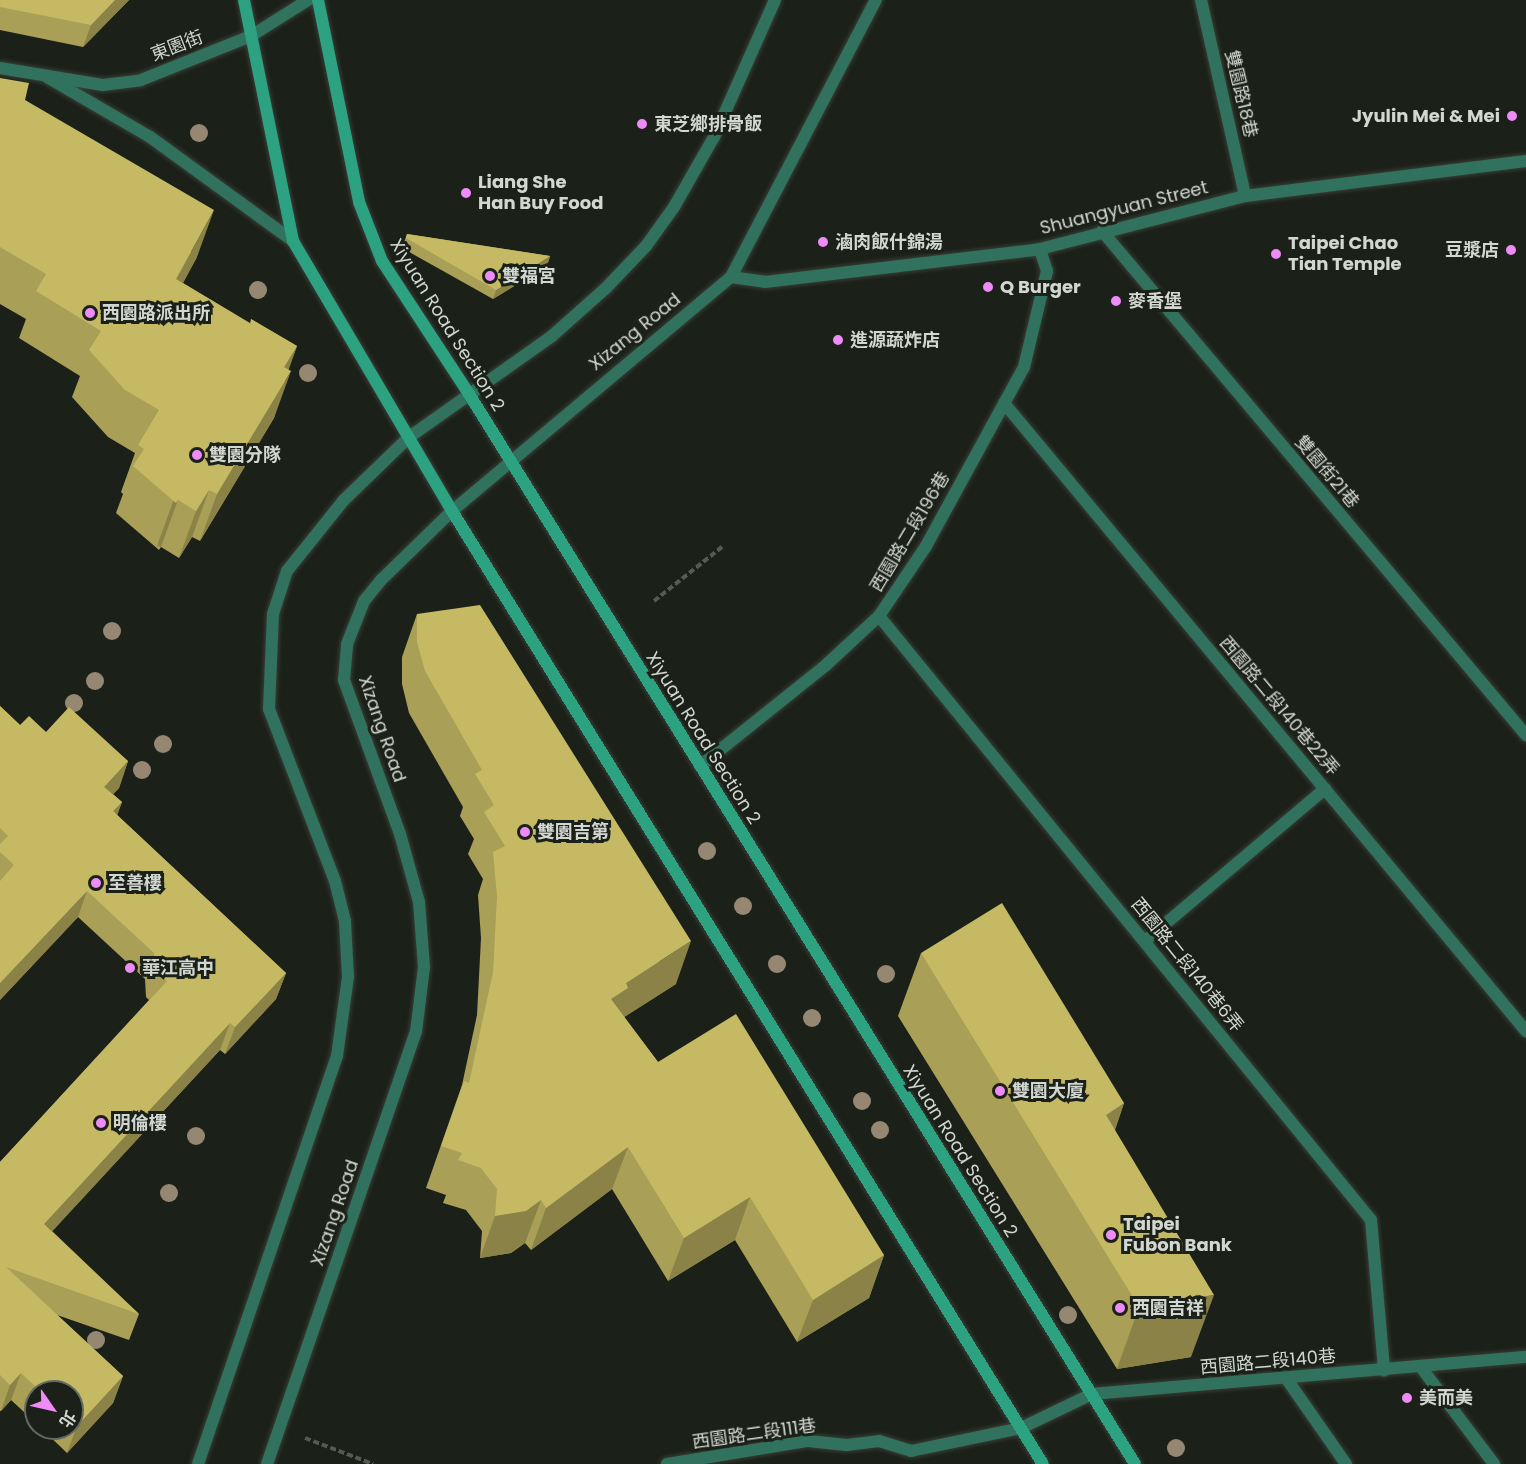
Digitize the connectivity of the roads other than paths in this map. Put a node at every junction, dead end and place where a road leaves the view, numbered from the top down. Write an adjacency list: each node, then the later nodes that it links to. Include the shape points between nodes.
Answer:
1 (244, 0): 7 (main road)
2 (308, 0): 7 (street, 東園街)
3 (318, 0): 16 (main road, Xiyuan Road Section 2, via 363,212 382,261)
4 (775, 0): 16 (street, via 714,137 674,207 646,246 552,336)
5 (876, 0): 15 (street, Xizang Road)
6 (1201, 0): 11 (street, 雙園路18巷)
7 (251, 36): 9 (street, 東園街, via 141,80 103,85); 13 (main road)
8 (0, 68): 9 (street, 東園街)
9 (47, 77): 13 (street, via 150,137)
10 (1526, 160): 11 (street, Shuangyuan Street)
11 (1245, 196): 12 (street, Shuangyuan Street)
12 (1102, 231): 14 (street, Shuangyuan Street); 22 (street, 雙園街21巷)
13 (293, 241): 18 (main road)
14 (1040, 249): 15 (street, Shuangyuan Street, via 765,282); 17 (street, 西園路二段196巷, via 1047,272 1024,367)
15 (730, 277): 19 (street, Xizang Road)
16 (470, 394): 18 (street); 19 (main road, Xiyuan Road Section 2)
17 (1004, 403): 21 (street, 西園路二段196巷, via 926,546); 24 (street, 西園路二段140巷22弄)
18 (408, 438): 20 (main road); 33 (street, via 319,528 287,571 273,614 269,709 335,881 345,921 348,977 337,1056)
19 (510, 461): 20 (street, Xizang Road); 23 (main road, Xiyuan Road Section 2)
20 (452, 511): 32 (main road); 34 (street, Xizang Road, via 370,594 346,644 344,680 419,902 424,967 416,1032)
21 (879, 616): 23 (street, 西園路二段196巷, via 826,665); 25 (street, 西園路二段140巷6弄)
22 (1526, 735)
23 (700, 766): 31 (main road, Xiyuan Road Section 2)
24 (1325, 789): 25 (street); 26 (street, 西園路二段140巷22弄)
25 (1145, 941): 29 (street, 西園路二段140巷6弄, via 1371,1220)
26 (1526, 1031)
27 (1526, 1357): 28 (street, 西園路二段140巷)
28 (1420, 1366): 29 (street, 西園路二段140巷); 39 (street)
29 (1384, 1370): 30 (street, 西園路二段140巷)
30 (1286, 1378): 31 (street, 西園路二段140巷); 38 (street)
31 (1092, 1394): 32 (street, 西園路二段140巷); 37 (main road, Xiyuan Road Section 2)
32 (1021, 1428): 35 (street, 西園路二段111巷, via 911,1451 879,1441 847,1445 808,1441); 36 (main road)
33 (198, 1464)
34 (267, 1464)
35 (667, 1464)
36 (1043, 1464)
37 (1135, 1464)
38 (1347, 1464)
39 (1494, 1464)

